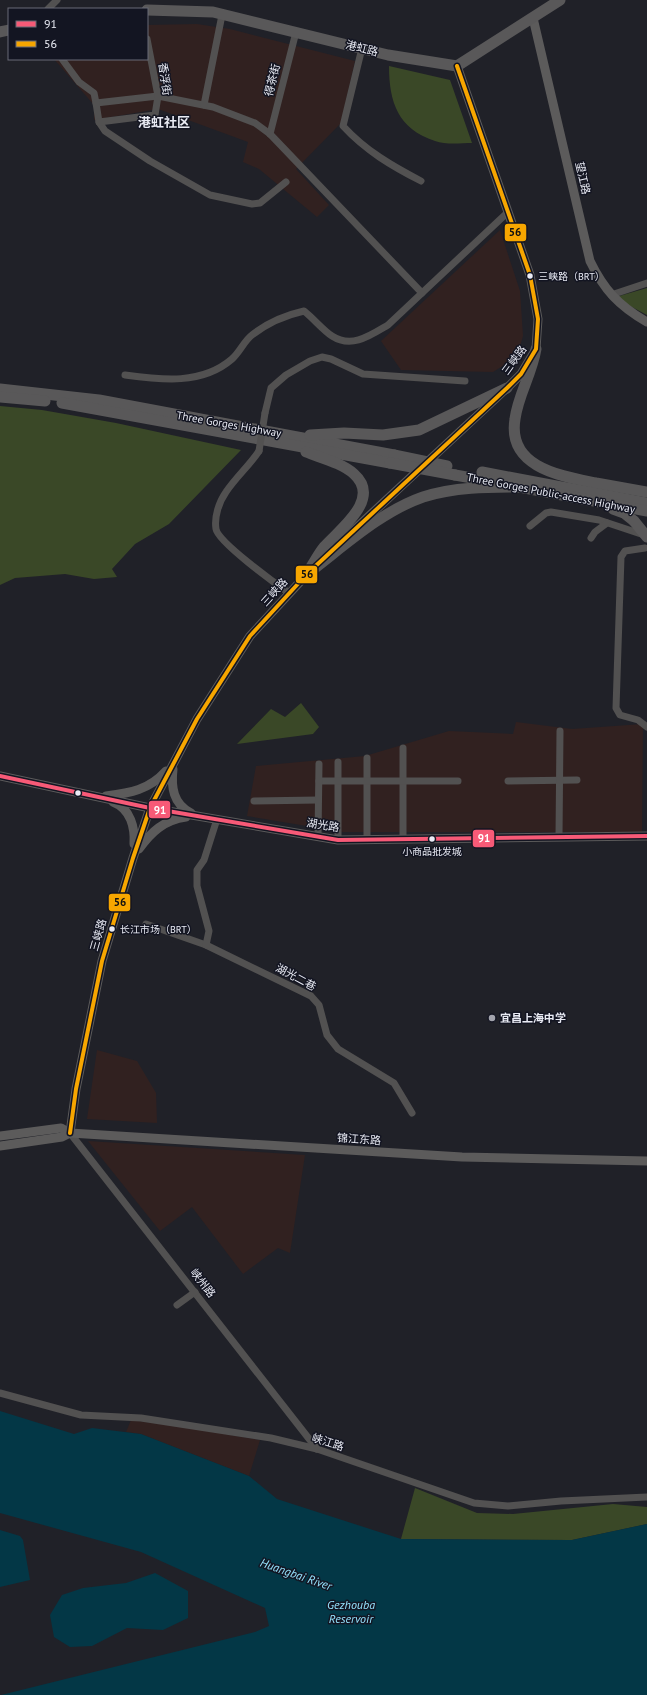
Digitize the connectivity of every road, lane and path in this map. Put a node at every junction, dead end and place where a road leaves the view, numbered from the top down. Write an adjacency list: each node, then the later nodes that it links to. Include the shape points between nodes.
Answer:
1 (57, 0): 3 (street)
2 (560, 0): 6 (highway)
3 (49, 8)
4 (148, 10): 5 (highway, 港虹路, via 214,12)
5 (222, 15): 7 (highway, 港虹路); 14 (street)
6 (533, 18): 11 (highway); 22 (main road, 望江路, via 590,261)
7 (296, 32): 9 (highway, 港虹路); 16 (street, 得茶街)
8 (148, 43): 12 (street, 香浮街)
9 (362, 48): 11 (highway, 港虹路); 17 (street, via 343,126 374,155)
10 (63, 60): 13 (street, via 79,82 94,93)
11 (457, 66): 19 (main road, 三峡路)
12 (158, 96): 13 (street); 14 (street); 15 (street, 香浮街, via 155,115)
13 (96, 103): 15 (street)
14 (204, 105): 16 (street, via 255,123)
15 (99, 122): 18 (street, via 105,131 150,161 210,195 260,204)
16 (270, 134): 21 (street)
17 (421, 181)
18 (286, 182)
19 (508, 212): 21 (street); 24 (main road, 三峡路, via 530,275 538,319)
20 (647, 283): 22 (street)
21 (422, 292): 25 (street, via 388,325 366,338 349,342 332,336 304,311 290,314 251,336 232,359 208,373 191,379 156,379)
22 (611, 295): 23 (main road, 望江路)
23 (647, 322)
24 (536, 350): 27 (main road, 三峡路, via 521,374); 33 (highway, via 534,366 524,387 514,421 517,441 527,457 541,469 560,476)
25 (125, 375)
26 (465, 381): 42 (street, bridge, via 362,374 322,357 310,361 271,388 259,451 226,492 217,510 216,530 234,551)
27 (507, 388): 30 (highway, via 419,430 383,435 344,433); 41 (main road, 三峡路)
28 (0, 389): 30 (highway, Three Gorges Highway, via 99,400)
29 (0, 397): 30 (highway, Three Gorges Highway, via 86,407)
30 (287, 439): 31 (highway, Three Gorges Highway, bridge); 41 (highway, via 347,469 360,482 363,492 360,507 324,548)
31 (456, 471): 32 (highway, Three Gorges Public-access Highway); 35 (highway, Three Gorges Public-access Highway)
32 (520, 487): 34 (highway, Three Gorges Public-access Highway); 41 (highway, via 462,489 412,502 366,529)
33 (647, 492)
34 (598, 502): 36 (highway, Three Gorges Public-access Highway); 40 (highway, bridge, via 624,513 634,521)
35 (647, 502)
36 (647, 511)
37 (607, 523): 38 (street, via 548,512); 39 (street, via 594,532); 40 (street)
38 (530, 526)
39 (591, 538)
40 (646, 540): 43 (street, via 625,551 621,557 616,708 620,715 638,720)
41 (306, 574): 42 (main road, 三峡路)
42 (289, 593): 48 (main road, 三峡路, via 250,636 197,719)
43 (647, 727)
44 (560, 731): 51 (street)
45 (403, 748): 56 (street)
46 (367, 758): 55 (street)
47 (338, 762): 54 (street)
48 (174, 763): 59 (main road, via 158,780 144,789); 62 (main road, 三峡路); 63 (main road, via 174,797 182,809)
49 (319, 764): 53 (street)
50 (0, 776): 59 (main road, 湖光路)
51 (560, 780): 52 (street); 58 (street); 67 (street)
52 (577, 780)
53 (319, 781): 54 (street); 60 (street)
54 (338, 781): 55 (street); 70 (street)
55 (367, 781): 56 (street); 68 (street)
56 (403, 781): 57 (street); 69 (street)
57 (458, 781)
58 (508, 781)
59 (99, 797): 62 (main road, 湖光路); 71 (main road, via 118,804 130,816 135,833)
60 (318, 800): 61 (street); 65 (street)
61 (254, 801)
62 (150, 808): 63 (main road, 湖光路); 71 (main road, 三峡路)
63 (197, 816): 64 (main road, 湖光路); 71 (main road, via 175,819 159,826)
64 (217, 819): 65 (main road, 湖光路); 73 (street, via 204,860 196,870 197,886 209,931)
65 (318, 836): 70 (main road, 湖光路)
66 (647, 836): 67 (main road, 湖光路)
67 (559, 837): 69 (main road, 湖光路)
68 (367, 839): 69 (main road, 湖光路); 70 (main road, 湖光路)
69 (403, 839)
70 (338, 840)
71 (133, 858): 75 (main road, 三峡路, via 102,961 76,1089)
72 (146, 924): 73 (street, 湖光二巷)
73 (206, 945): 74 (street, 湖光二巷, via 311,996 318,1005 328,1035 338,1049 394,1083)
74 (412, 1113)
75 (70, 1133): 76 (main road, via 60,1128); 77 (main road, via 62,1137); 78 (main road, 锦江东路, via 462,1157); 79 (street, 峡州路)
76 (0, 1136)
77 (0, 1146)
78 (647, 1161)
79 (195, 1292): 80 (street); 82 (street, 峡州路)
80 (177, 1305)
81 (0, 1393): 82 (street, 峡江路, via 80,1415 141,1418 271,1438)
82 (317, 1449): 83 (street, 峡江路, via 474,1503 508,1506)
83 (647, 1497)

